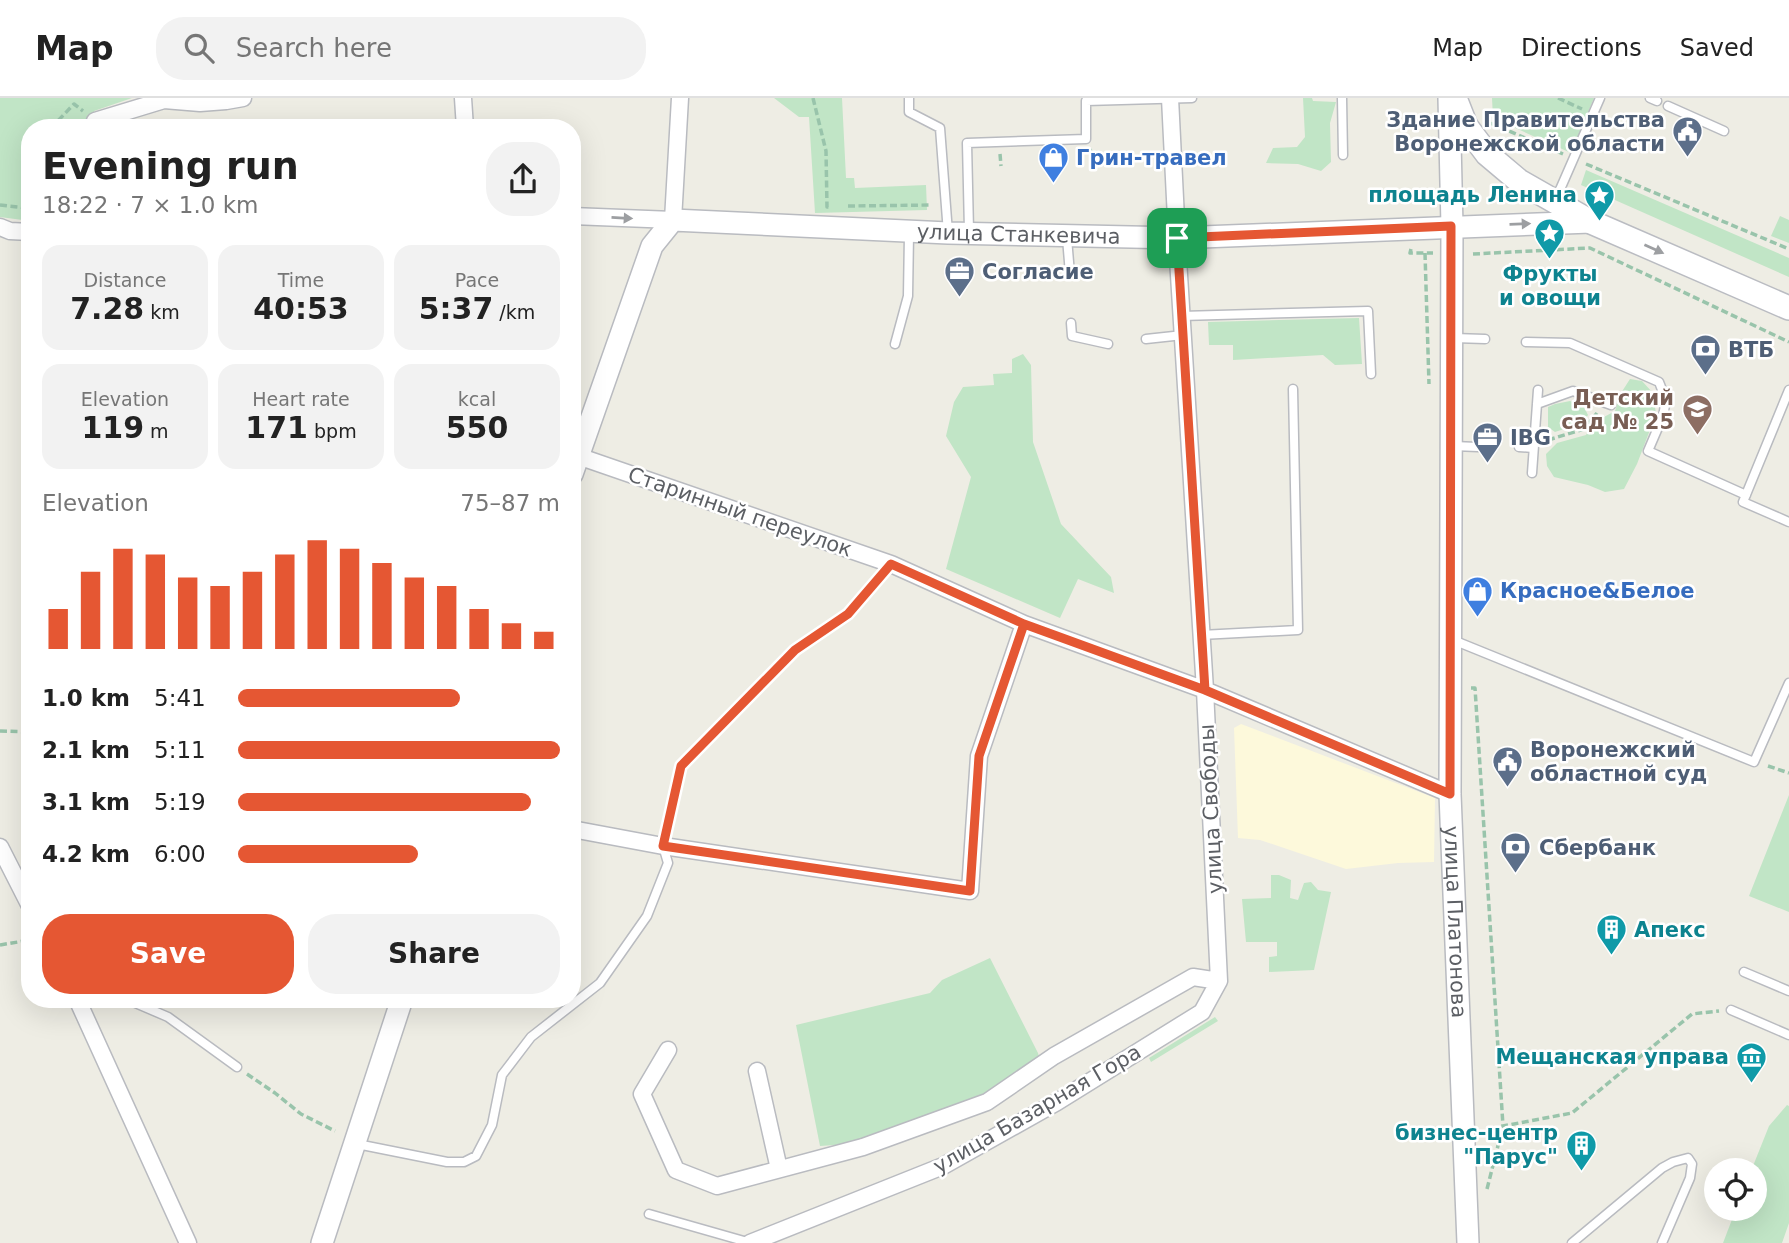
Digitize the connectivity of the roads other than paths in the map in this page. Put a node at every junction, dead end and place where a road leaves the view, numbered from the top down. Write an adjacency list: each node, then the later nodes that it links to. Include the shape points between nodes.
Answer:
1 (243, 98): 12 (street, via 200,103 164,100)
2 (463, 98): 13 (street)
3 (680, 98): 18 (street)
4 (909, 98): 24 (lane, via 909,112 940,128 945,205)
5 (1170, 98): 6 (lane); 24 (lane, via 1086,102 1086,139 967,144); 26 (street, улица Свободы)
6 (1192, 98)
7 (1342, 98): 15 (lane)
8 (1449, 98): 20 (street, улица Платонова)
9 (1455, 98): 16 (main road, via 1466,126 1487,154 1518,181)
10 (1600, 98): 16 (lane)
11 (1668, 106): 14 (lane)
12 (102, 119)
13 (464, 119)
14 (1724, 131)
15 (1343, 155)
16 (1555, 202): 19 (main road)
17 (581, 216): 18 (street, улица Станкевича, one-way to 18)
18 (673, 220): 22 (street, улица Станкевича); 44 (street, via 652,246)
19 (1591, 222): 20 (street, улица Станкевича, one-way to 19); 28 (main road, one-way to 28)
20 (1451, 226): 26 (street, улица Станкевича); 32 (street, улица Платонова)
21 (0, 227): 23 (street)
22 (909, 231): 24 (street, улица Станкевича); 36 (lane, via 908,296)
23 (21, 232)
24 (959, 233): 25 (street, улица Станкевича)
25 (1066, 235): 26 (street, улица Станкевича); 27 (lane)
26 (1177, 238): 29 (street, улица Свободы)
27 (1070, 274)
28 (1789, 308)
29 (1181, 316): 31 (street, улица Свободы); 38 (lane, via 1368,310)
30 (1071, 323): 37 (lane, via 1072,336)
31 (1182, 335): 33 (lane); 54 (street, улица Свободы)
32 (1451, 338): 34 (lane); 45 (street, улица Платонова)
33 (1146, 340)
34 (1485, 340)
35 (1526, 341): 51 (lane, via 1570,343 1659,382 1666,400 1648,451)
36 (895, 344)
37 (1108, 344)
38 (1371, 374)
39 (1293, 389): 54 (lane, via 1298,630)
40 (1538, 390): 42 (lane)
41 (1789, 390): 51 (lane)
42 (1537, 404): 43 (lane, via 1573,391); 46 (lane)
43 (1608, 404)
44 (581, 445)
45 (1451, 446): 47 (lane); 55 (street, улица Платонова)
46 (1533, 446): 48 (lane); 50 (lane)
47 (1478, 447)
48 (1519, 447)
49 (581, 464): 53 (street, Старинный переулок, via 891,564)
50 (1532, 473)
51 (1746, 495): 52 (lane, via 1743,502)
52 (1789, 522)
53 (1024, 624): 58 (street, Старинный переулок); 61 (street, via 979,756 970,891)
54 (1201, 635): 58 (street, улица Свободы)
55 (1450, 639): 57 (lane, via 1754,762); 59 (street, улица Платонова)
56 (795, 650): 61 (lane, via 681,766)
57 (1789, 683)
58 (1205, 690): 59 (street, Старинный переулок); 65 (street, улица Свободы)
59 (1450, 794): 83 (street, улица Платонова)
60 (581, 830): 61 (street)
61 (663, 846): 67 (lane, via 668,863 647,916 600,983)
62 (0, 847): 63 (street)
63 (21, 888)
64 (1744, 971): 66 (lane)
65 (1219, 981): 78 (street, улица Базарная Гора, via 1193,977 1054,1056 987,1102 863,1147); 82 (street, улица Базарная Гора, via 1202,1012 943,1166)
66 (1789, 991)
67 (581, 998)
68 (84, 1008): 80 (street)
69 (146, 1008): 75 (lane, via 167,1017)
70 (399, 1008): 77 (street)
71 (568, 1008): 77 (lane, via 531,1037 502,1075 492,1125 476,1156 447,1162)
72 (1731, 1010): 73 (lane)
73 (1789, 1035)
74 (668, 1050): 78 (street, улица Базарная Гора, via 642,1094 676,1170 717,1186)
75 (237, 1067)
76 (757, 1071): 78 (street)
77 (354, 1143): 81 (street)
78 (779, 1169)
79 (649, 1214): 82 (lane)
80 (188, 1243)
81 (322, 1243)
82 (751, 1243)
83 (1468, 1243)
84 (1572, 1243): 85 (lane, via 1662,1168 1688,1158 1690,1178)
85 (1662, 1243)

